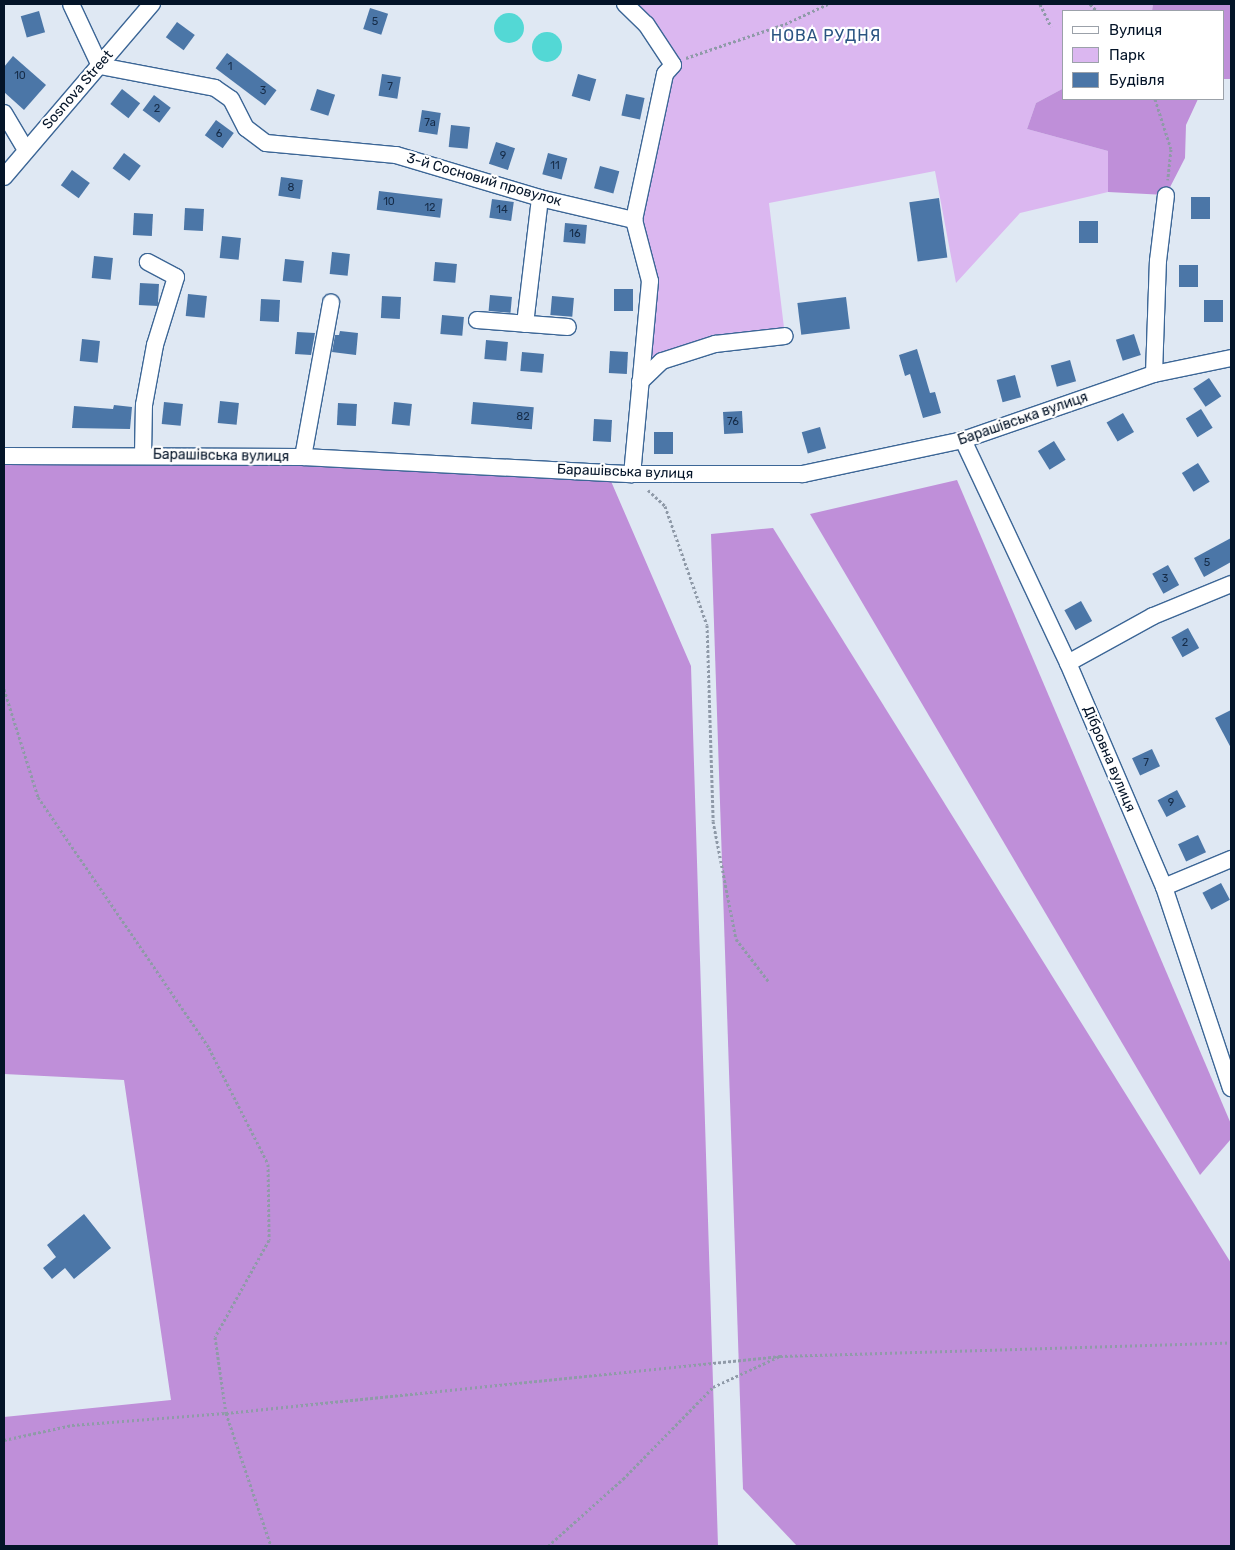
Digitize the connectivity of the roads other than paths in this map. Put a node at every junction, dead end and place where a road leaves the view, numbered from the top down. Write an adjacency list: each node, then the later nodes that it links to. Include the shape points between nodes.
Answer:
1 (71, 4): 4 (street)
2 (152, 4): 4 (street, Sosnova Street)
3 (625, 4): 10 (street, via 646,24 672,65 665,74)
4 (100, 66): 6 (street, Sosnova Street); 9 (street, 3-й Сосновий провулок, via 215,88 231,99 246,128 266,142 396,155)
5 (4, 113): 6 (street)
6 (26, 150): 7 (street, Sosnova Street)
7 (4, 177)
8 (1166, 195): 18 (street, via 1158,261)
9 (540, 198): 10 (street, 3-й Сосновий провулок); 14 (street)
10 (634, 220): 19 (street, via 650,281)
11 (148, 262): 22 (street, via 176,277 155,345 144,405)
12 (331, 303): 23 (street)
13 (477, 320): 14 (street)
14 (525, 324): 15 (street)
15 (568, 327)
16 (785, 336): 19 (street, via 715,344 662,361)
17 (1231, 358): 18 (street, Барашівська вулиця)
18 (1154, 374): 20 (street, Барашівська вулиця)
19 (640, 382): 24 (street)
20 (963, 440): 24 (street, Барашівська вулиця, via 803,474); 26 (street, Дібровна вулиця)
21 (4, 456): 22 (street, Барашівська вулиця)
22 (143, 456): 23 (street, Барашівська вулиця)
23 (303, 457): 24 (street, Барашівська вулиця)
24 (632, 474)
25 (1231, 584): 26 (street, via 1153,616)
26 (1068, 663): 28 (street, Дібровна вулиця)
27 (1231, 860): 28 (street)
28 (1164, 887): 29 (street, Дібровна вулиця)
29 (1231, 1088)

